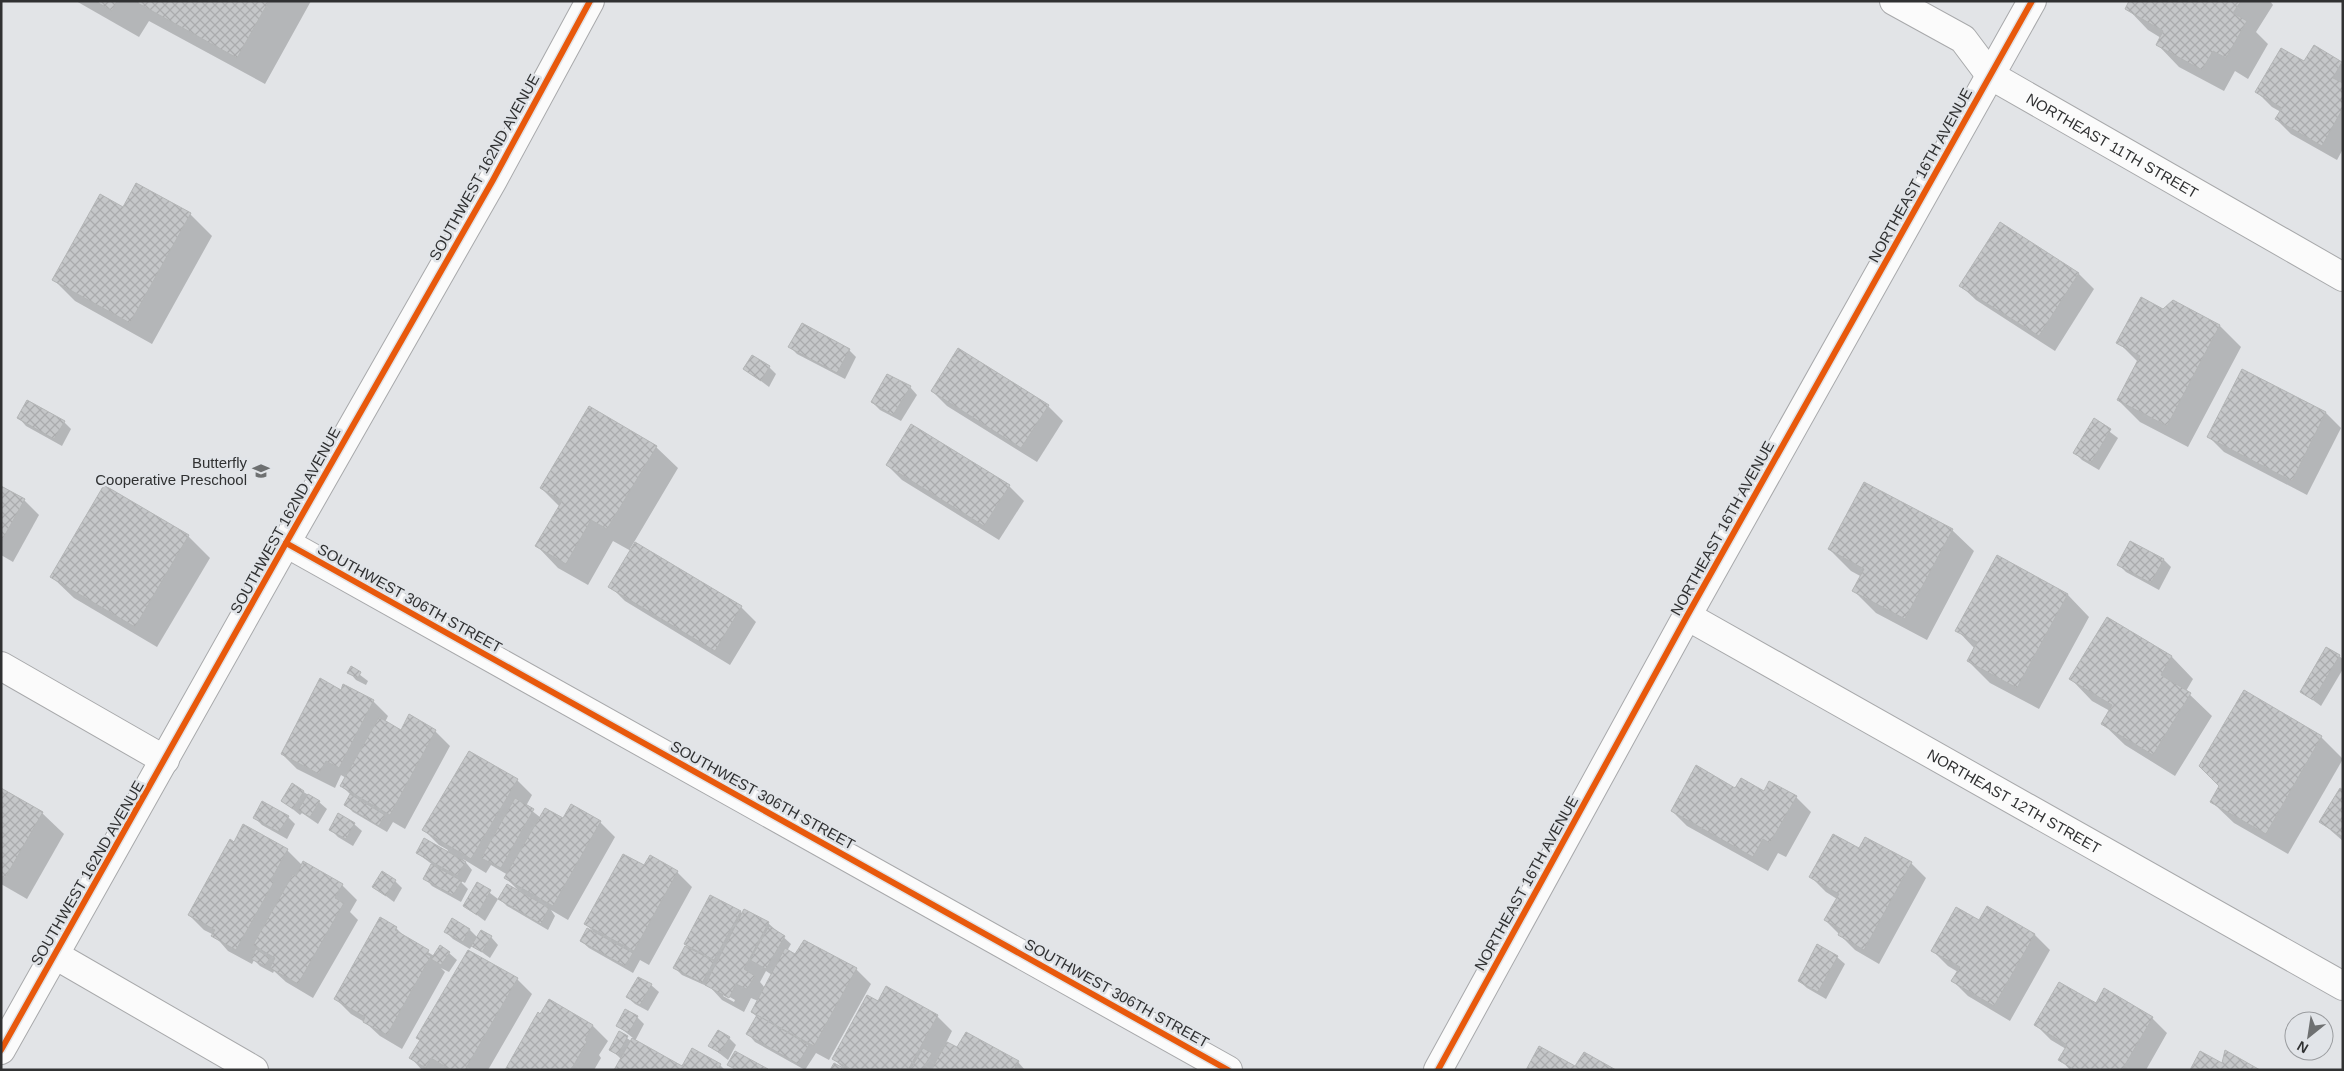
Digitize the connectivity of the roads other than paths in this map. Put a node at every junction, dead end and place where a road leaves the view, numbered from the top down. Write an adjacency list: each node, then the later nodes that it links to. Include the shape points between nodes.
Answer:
1 (590, 1): 6 (street, SOUTHWEST 162ND AVENUE, via 493,180)
2 (1894, 1): 4 (street, NORTHEAST 11TH STREET, via 1963,39)
3 (2032, 1): 4 (street, NORTHEAST 16TH AVENUE)
4 (1990, 75): 5 (street, NORTHEAST 11TH STREET); 7 (street, NORTHEAST 16TH AVENUE)
5 (2343, 277)
6 (286, 543): 9 (street, SOUTHWEST 162ND AVENUE); 14 (street, SOUTHWEST 306TH STREET)
7 (1687, 616): 11 (street, NORTHEAST 12TH STREET); 15 (street, NORTHEAST 16TH AVENUE)
8 (1, 666): 9 (street)
9 (165, 760): 10 (street, SOUTHWEST 162ND AVENUE)
10 (55, 955): 12 (street, SOUTHWEST 162ND AVENUE); 13 (street)
11 (2343, 986)
12 (1, 1050)
13 (254, 1070)
14 (1228, 1070)
15 (1438, 1070)

